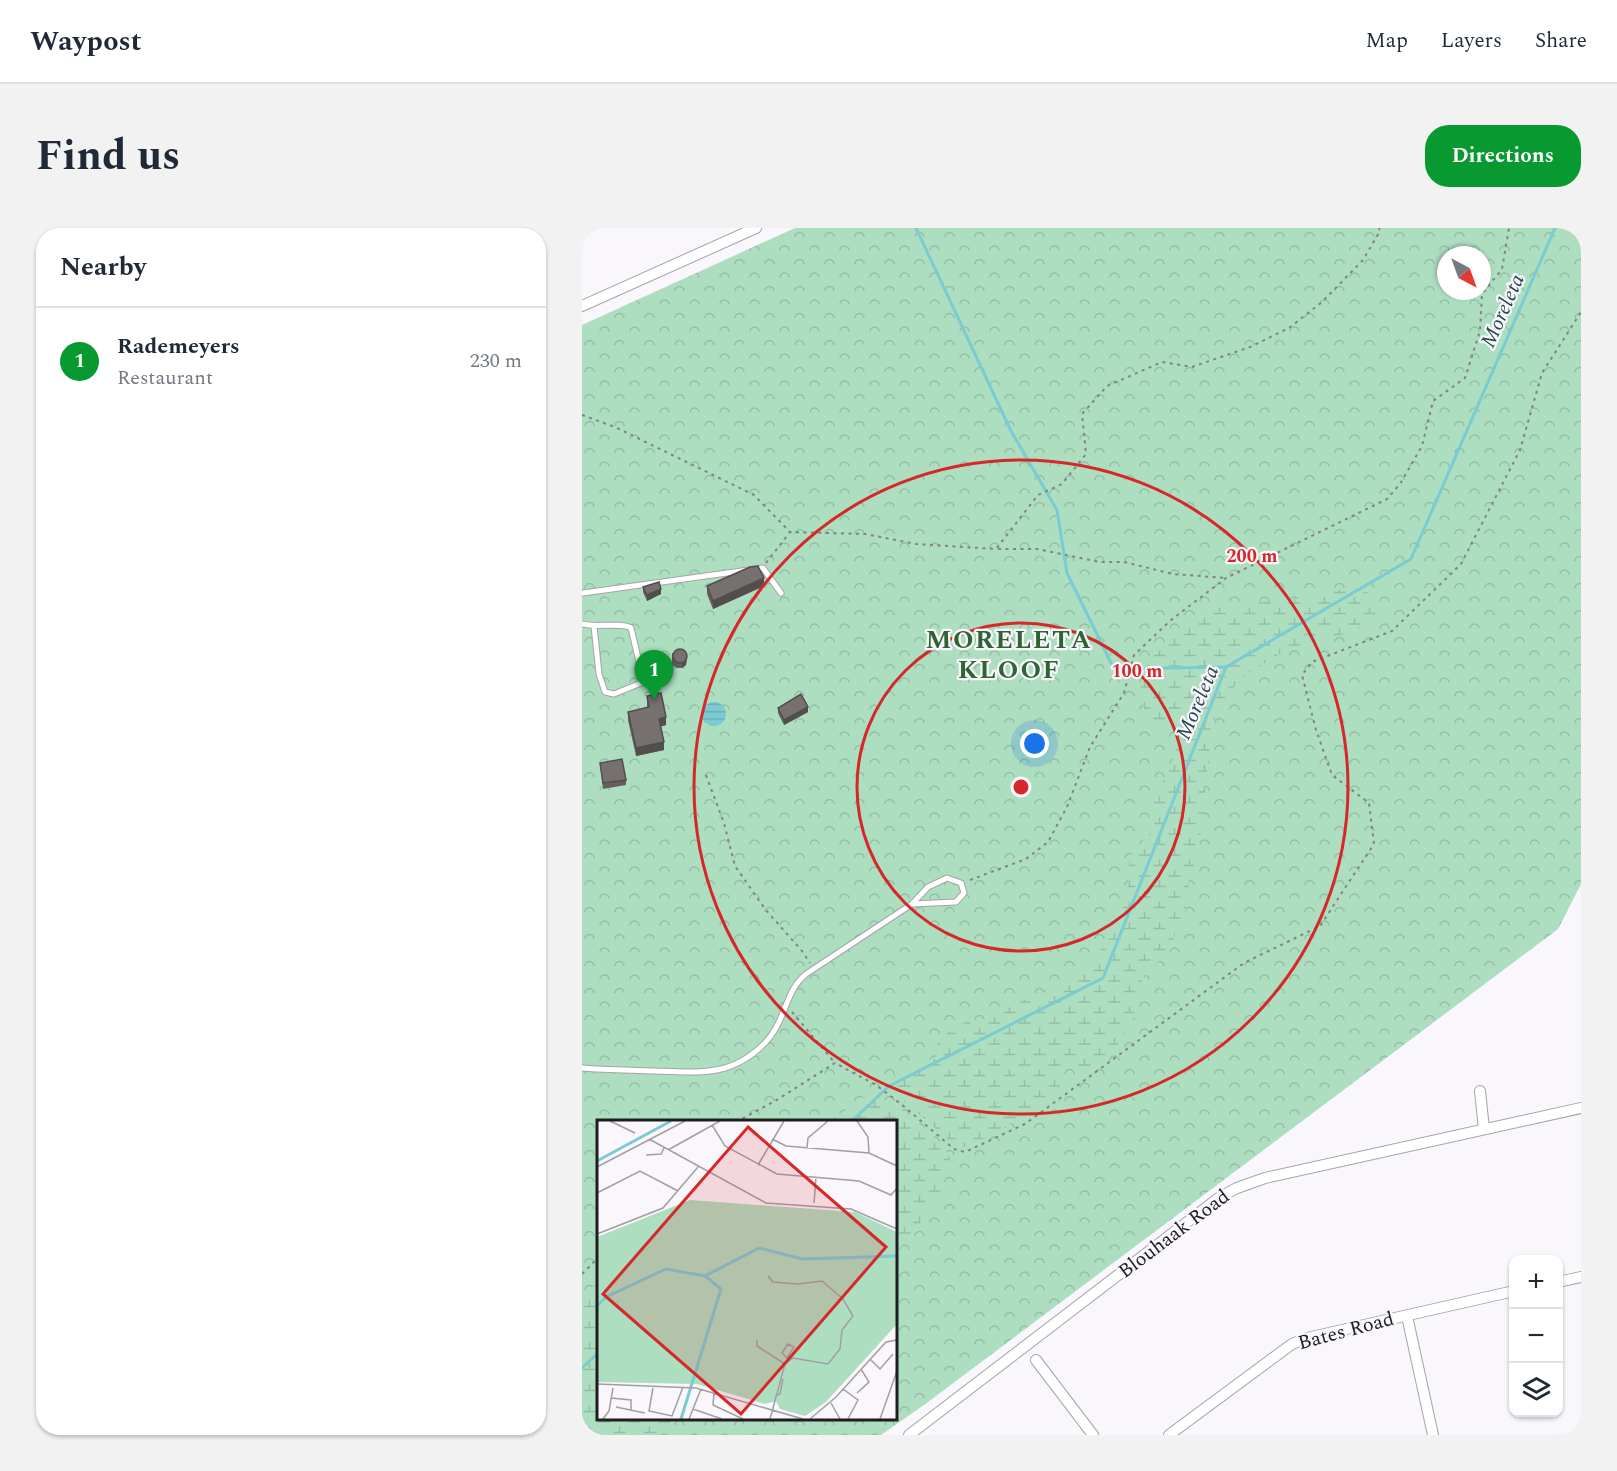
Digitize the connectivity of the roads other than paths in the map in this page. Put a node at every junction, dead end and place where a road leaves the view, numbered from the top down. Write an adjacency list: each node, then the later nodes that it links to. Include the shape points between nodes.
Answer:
1 (756, 228): 2 (street)
2 (582, 306)
3 (582, 592): 4 (lane, via 763,568)
4 (781, 593)
5 (582, 624): 6 (lane)
6 (594, 626): 6 (lane, via 631,628 641,683 614,694 605,692)
7 (912, 904): 7 (lane, via 956,902 964,893 961,883 947,878 928,887); 8 (lane, via 797,981 780,1023 763,1046 739,1063 710,1071)
8 (582, 1068)
9 (1480, 1091): 11 (street)
10 (1581, 1108): 11 (street, Blouhaak Road)
11 (1484, 1129): 17 (street, Blouhaak Road, via 1265,1178 1220,1197)
12 (1581, 1277): 13 (street)
13 (1563, 1281)
14 (1509, 1292): 15 (street, Bates Road)
15 (1407, 1316): 19 (street, Bates Road, via 1292,1344); 20 (street)
16 (1036, 1360): 18 (street)
17 (909, 1435)
18 (1093, 1435)
19 (1169, 1435)
20 (1433, 1435)

